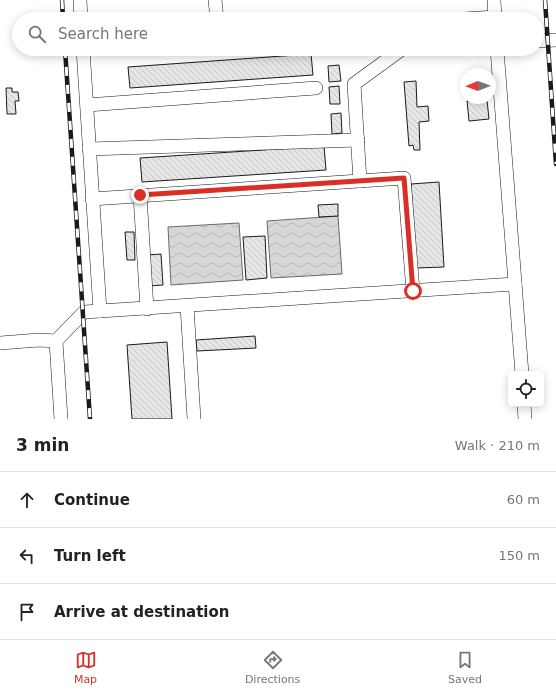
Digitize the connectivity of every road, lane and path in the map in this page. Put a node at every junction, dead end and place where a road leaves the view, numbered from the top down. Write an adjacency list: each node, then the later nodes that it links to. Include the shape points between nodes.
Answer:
1 (80, 0): 4 (lane)
2 (215, 0): 5 (lane)
3 (494, 0): 6 (lane)
4 (81, 12)
5 (216, 12)
6 (495, 12)
7 (556, 40): 8 (lane)
8 (544, 41)
9 (84, 56): 13 (lane)
10 (392, 56): 14 (lane, via 354,84)
11 (498, 56): 19 (lane)
12 (316, 88): 13 (lane)
13 (87, 105): 15 (lane)
14 (358, 140): 15 (lane); 16 (lane)
15 (89, 149): 18 (lane)
16 (360, 181): 17 (lane); 20 (lane, via 404,178)
17 (140, 195): 18 (lane); 22 (lane)
18 (92, 198): 23 (lane)
19 (515, 284): 20 (lane); 26 (lane)
20 (413, 291): 21 (lane)
21 (187, 306): 22 (lane); 29 (lane)
22 (147, 309): 23 (lane)
23 (100, 311): 24 (lane, via 84,312)
24 (56, 341): 25 (lane); 28 (lane)
25 (0, 343)
26 (522, 371)
27 (524, 407): 30 (lane)
28 (61, 419)
29 (194, 419)
30 (525, 419)

